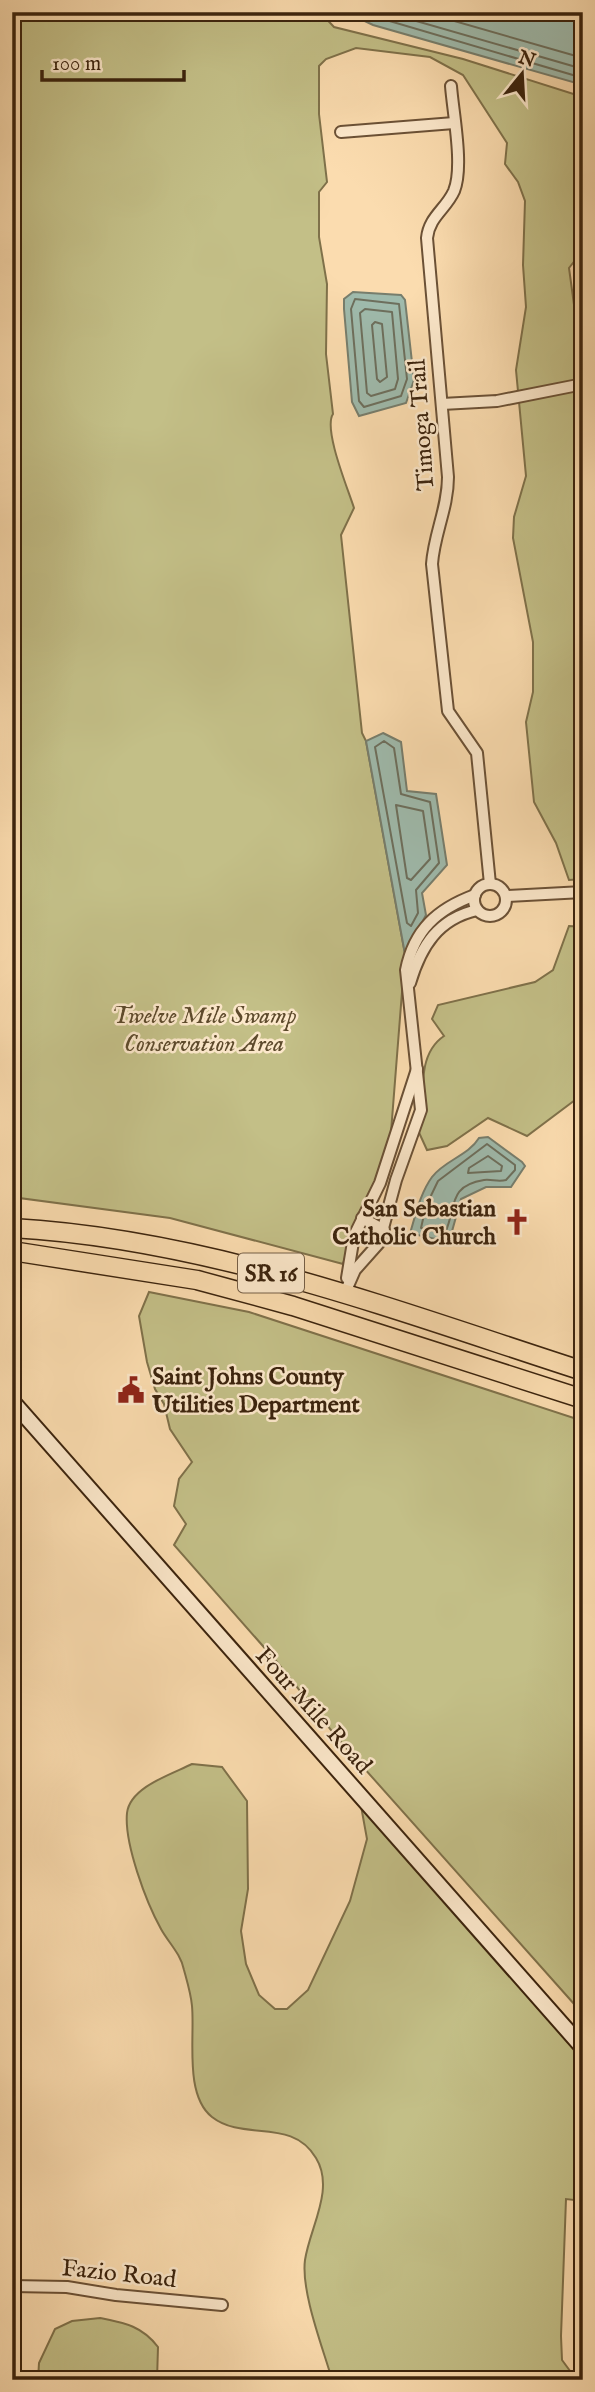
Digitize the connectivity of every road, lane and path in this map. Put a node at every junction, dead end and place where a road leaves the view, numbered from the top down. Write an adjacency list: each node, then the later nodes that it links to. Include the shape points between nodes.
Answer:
1 (451, 86): 2 (street, Timoga Trail)
2 (454, 122): 3 (street); 5 (street, Timoga Trail, via 458,178 453,193 428,226 427,238)
3 (341, 132)
4 (583, 384): 5 (street, via 497,401)
5 (442, 404): 6 (street, Timoga Trail, via 448,498 432,564 444,689 454,722 477,753)
6 (490, 884): 8 (street); 9 (street, via 500,887)
7 (583, 892): 9 (street)
8 (475, 895): 10 (street); 11 (street, via 439,912 416,938 406,970)
9 (506, 896): 10 (street, via 505,907 498,914 487,916)
10 (478, 910): 11 (street, via 459,914 436,929)
11 (408, 989): 12 (street)
12 (418, 1066): 13 (street, via 387,1165); 15 (street, via 419,1123 396,1180)
13 (362, 1218): 15 (street); 18 (street, via 354,1236)
14 (12, 1228): 18 (highway, SR 16, via 185,1251)
15 (384, 1230): 18 (street, via 355,1270)
16 (12, 1251): 17 (highway, SR 16)
17 (197, 1280): 18 (highway, via 316,1308 329,1309); 20 (highway, SR 16)
18 (344, 1295): 19 (highway, SR 16)
19 (583, 1371)
20 (583, 1399)
21 (14, 1407): 22 (main road, Four Mile Road)
22 (583, 2049)
23 (12, 2286): 24 (street, Fazio Road, via 67,2287)
24 (222, 2305)

